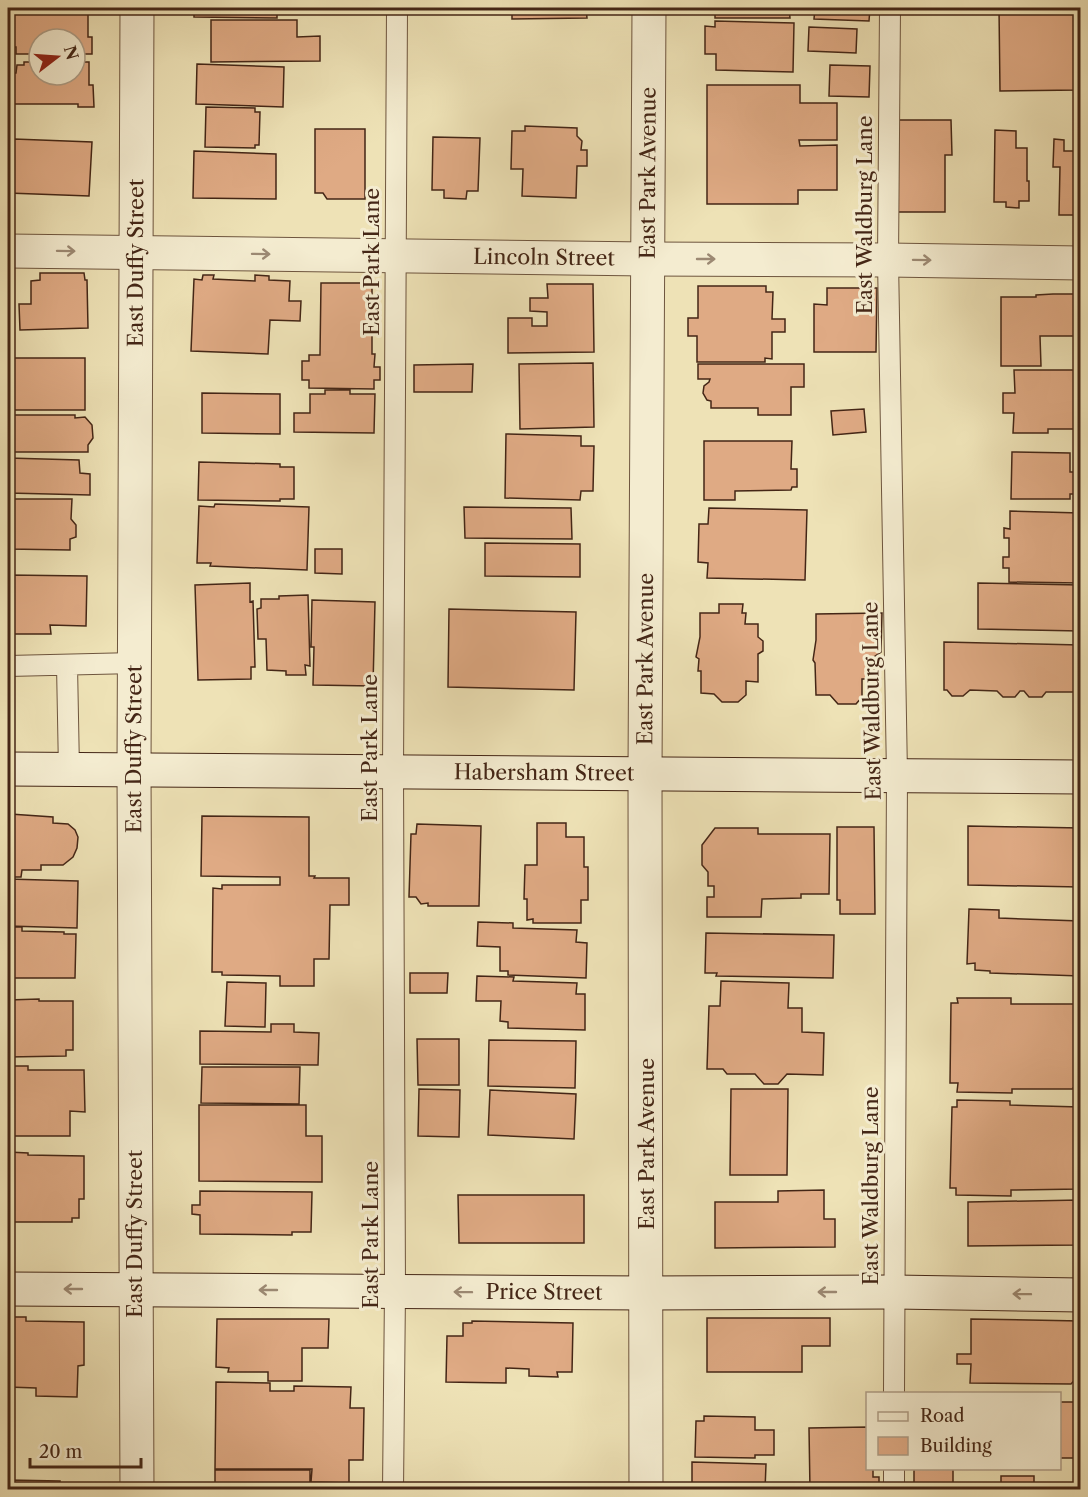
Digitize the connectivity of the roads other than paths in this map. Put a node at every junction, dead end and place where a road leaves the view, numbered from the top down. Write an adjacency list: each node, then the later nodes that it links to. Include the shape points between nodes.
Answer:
1 (137, 8): 6 (street, East Duffy Street)
2 (397, 8): 7 (lane, East Park Lane)
3 (649, 8): 8 (street, East Park Avenue)
4 (890, 8): 9 (lane, East Waldburg Lane)
5 (8, 251): 6 (street, Lincoln Street, one-way to 6)
6 (136, 252): 7 (street, Lincoln Street, one-way to 7); 11 (street, East Duffy Street)
7 (396, 255): 8 (street, Lincoln Street); 17 (lane, East Park Lane)
8 (647, 259): 9 (street, Lincoln Street, one-way to 9); 18 (street, East Park Avenue)
9 (888, 260): 10 (street, Lincoln Street, one-way to 10); 19 (lane, East Waldburg Lane)
10 (1080, 263)
11 (135, 663): 12 (lane); 16 (street, East Duffy Street)
12 (67, 665): 13 (lane); 15 (lane)
13 (8, 666)
14 (8, 769): 15 (street, Habersham Street)
15 (69, 770): 16 (street, Habersham Street)
16 (134, 770): 17 (street, Habersham Street); 22 (street, East Duffy Street)
17 (393, 772): 18 (street, Habersham Street); 23 (lane, East Park Lane)
18 (645, 774): 19 (street, Habersham Street); 25 (street, East Park Avenue)
19 (897, 775): 20 (street, Habersham Street); 24 (lane, East Waldburg Lane)
20 (1080, 777)
21 (8, 1289): 22 (street, Price Street, one-way to 21)
22 (135, 1289): 23 (street, Price Street, one-way to 22); 29 (street, East Duffy Street)
23 (395, 1291): 25 (street, Price Street, one-way to 23); 30 (lane, East Park Lane)
24 (895, 1292): 25 (street, Price Street, one-way to 25); 26 (street, Price Street, one-way to 24); 27 (lane, East Waldburg Lane)
25 (647, 1293): 31 (street, East Park Avenue)
26 (1080, 1295)
27 (894, 1392)
28 (894, 1470): 32 (lane)
29 (137, 1490)
30 (393, 1490)
31 (646, 1490)
32 (894, 1490)

